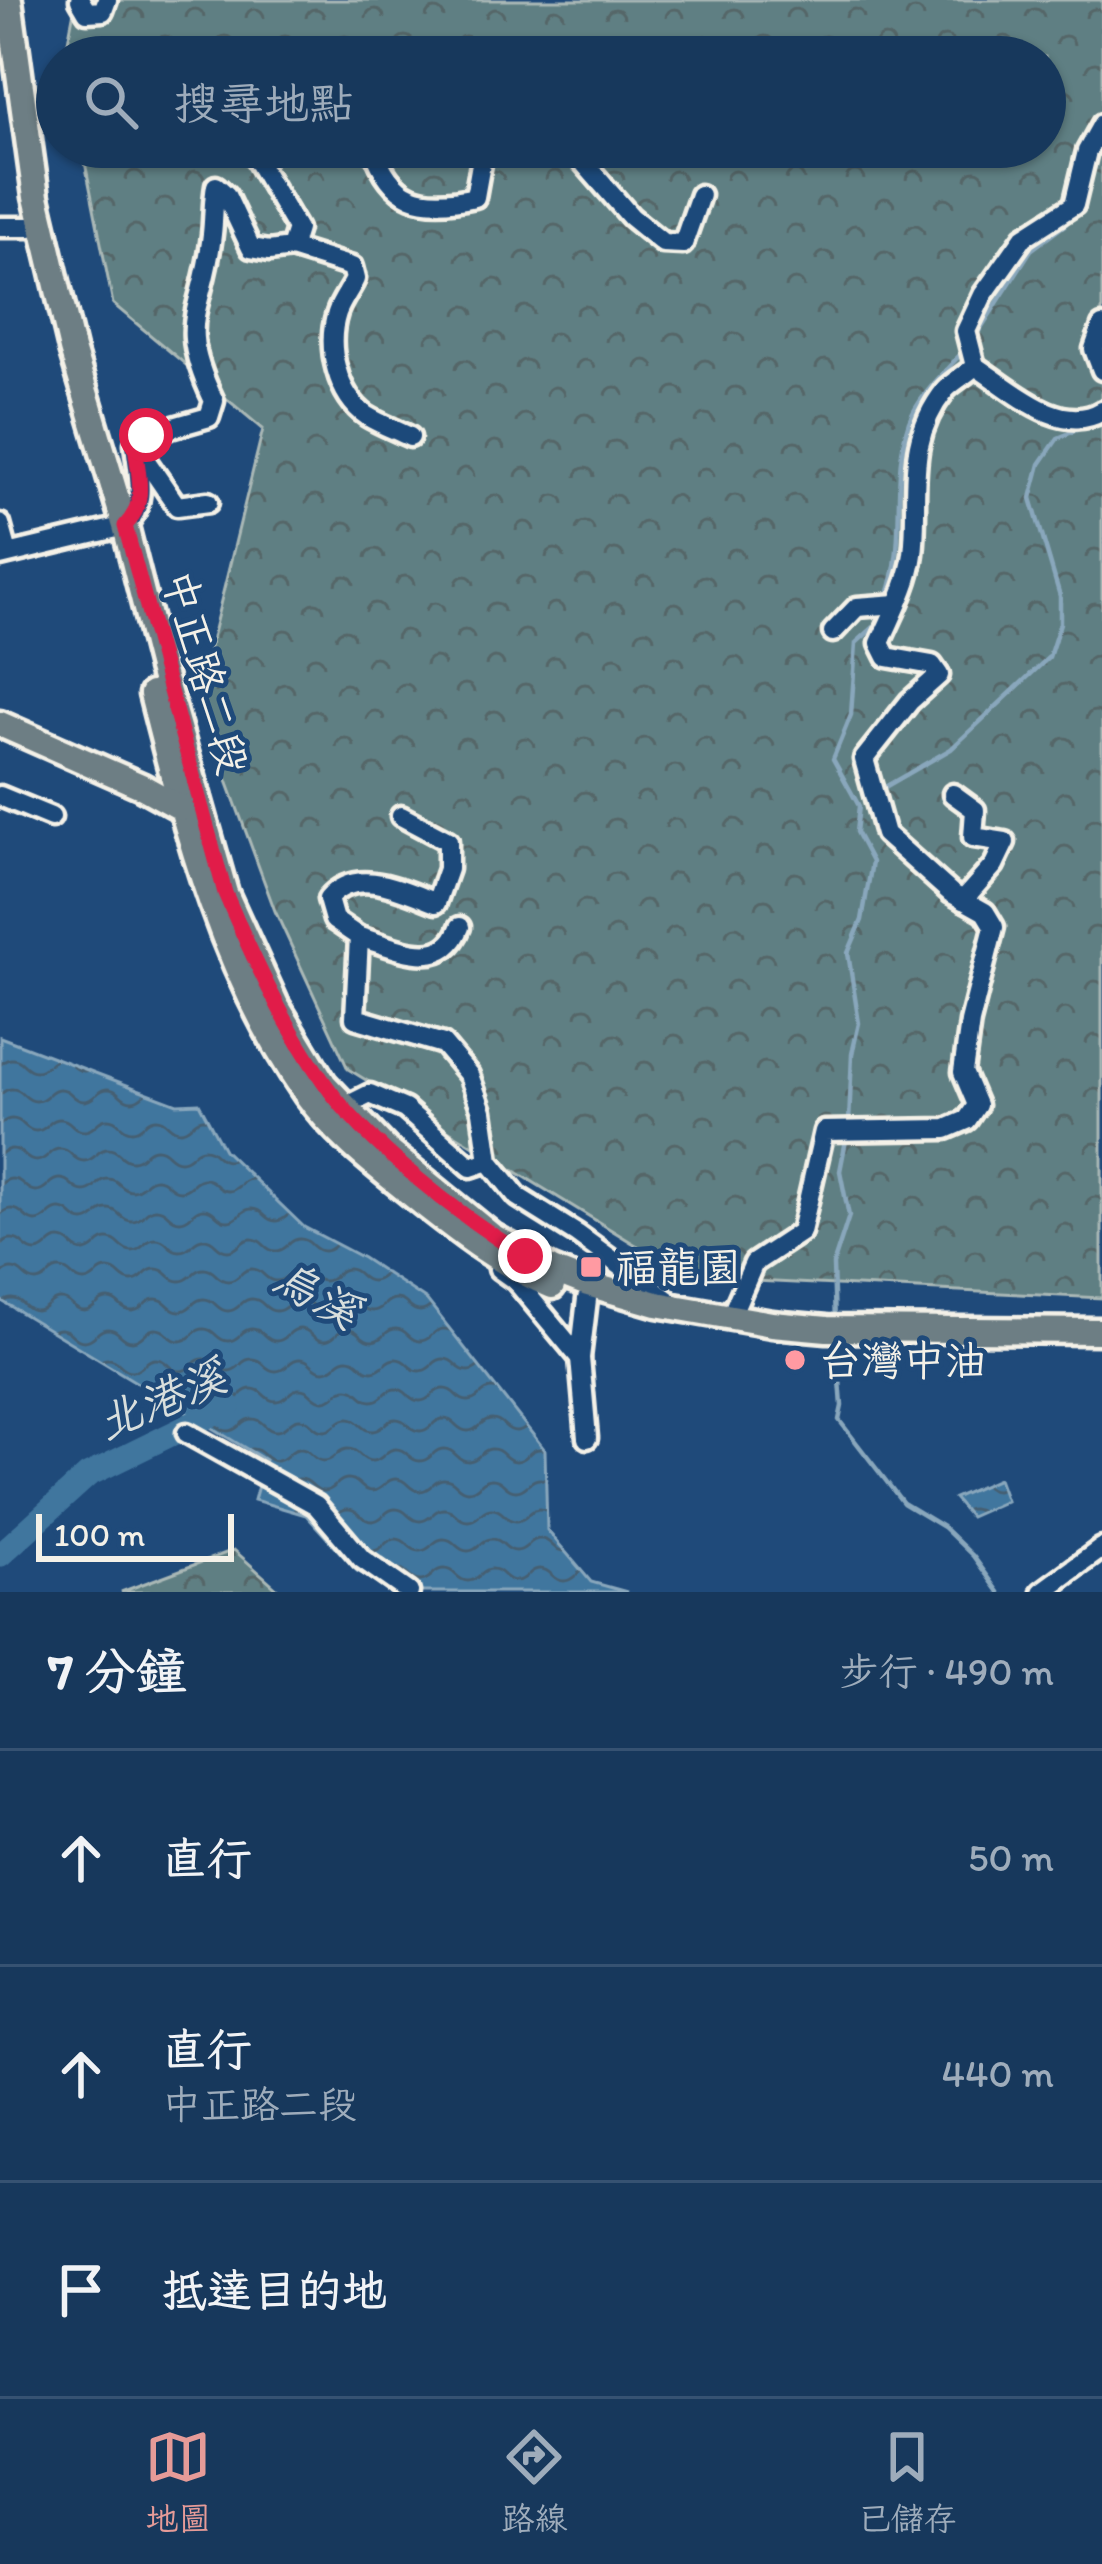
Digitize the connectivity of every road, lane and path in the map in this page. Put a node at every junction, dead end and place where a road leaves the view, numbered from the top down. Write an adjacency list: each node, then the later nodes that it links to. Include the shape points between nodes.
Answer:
1 (9, 0): 22 (main road, 中正路二段, via 36,197)
2 (80, 0): 3 (lane, via 87,12 103,11)
3 (107, 0)
4 (0, 56): 11 (main road, 中正路二段)
5 (1102, 124): 15 (lane, via 1074,205 1024,237 983,296)
6 (261, 168): 13 (lane, via 297,229)
7 (380, 168): 8 (lane, via 406,196 438,205 476,197)
8 (481, 168)
9 (588, 168): 10 (lane, via 663,244 682,244)
10 (700, 195)
11 (31, 226): 12 (lane); 22 (main road, 中正路二段)
12 (0, 227)
13 (291, 248): 18 (lane, via 352,267 355,279 337,314 340,377 367,415); 19 (lane, via 251,248 216,186 190,332 214,401 209,417)
14 (1102, 326): 16 (lane, via 1094,349)
15 (971, 352): 17 (lane, via 1047,412 1067,420); 24 (lane, via 922,428 912,484 913,555)
16 (1102, 370)
17 (1102, 411)
18 (410, 437)
19 (135, 445): 20 (lane, via 177,506); 22 (lane, via 138,512)
20 (208, 502)
21 (0, 524): 23 (lane)
22 (118, 528): 23 (lane); 29 (main road, 中正路二段)
23 (4, 555)
24 (888, 605): 25 (lane, via 857,607); 32 (lane, via 880,643 886,657 932,665 939,676 864,759 885,834)
25 (833, 632)
26 (0, 724): 29 (main road, 中正路二段)
27 (953, 794): 32 (lane, via 975,810 973,837 1005,842)
28 (0, 796): 31 (lane)
29 (192, 806): 35 (main road, 中正路二段, via 225,943 310,1098)
30 (401, 816): 34 (lane, via 448,841 448,869 436,903 365,880 340,885 328,899 334,920)
31 (51, 817)
32 (964, 900): 39 (lane, via 994,927 963,1072 976,1106 946,1129 824,1131 801,1232 754,1263)
33 (460, 927): 34 (lane, via 454,942 426,956)
34 (359, 937): 36 (lane, via 355,1018 443,1044 470,1075)
35 (335, 1111): 36 (lane, via 370,1094 405,1109 471,1167); 37 (main road, 中正路二段, via 375,1165 484,1253); 38 (main road, 中正路二段, via 508,1246 588,1284); 44 (lane, via 316,1121 516,1281)
36 (489, 1161): 38 (lane, via 518,1197)
37 (587, 1299): 40 (main road, 中正路二段, via 666,1321); 44 (lane)
38 (677, 1307): 39 (main road, 中正路二段)
39 (730, 1316): 40 (main road, 中正路二段)
40 (772, 1331): 42 (main road, 中正路二段)
41 (1102, 1331): 42 (main road, 中正路二段)
42 (836, 1334): 43 (main road, 中正路二段)
43 (1102, 1346)
44 (580, 1358): 46 (lane)
45 (187, 1433): 48 (lane, via 316,1505 362,1559)
46 (587, 1438)
47 (1102, 1548): 49 (lane)
48 (409, 1592)
49 (1042, 1592)

